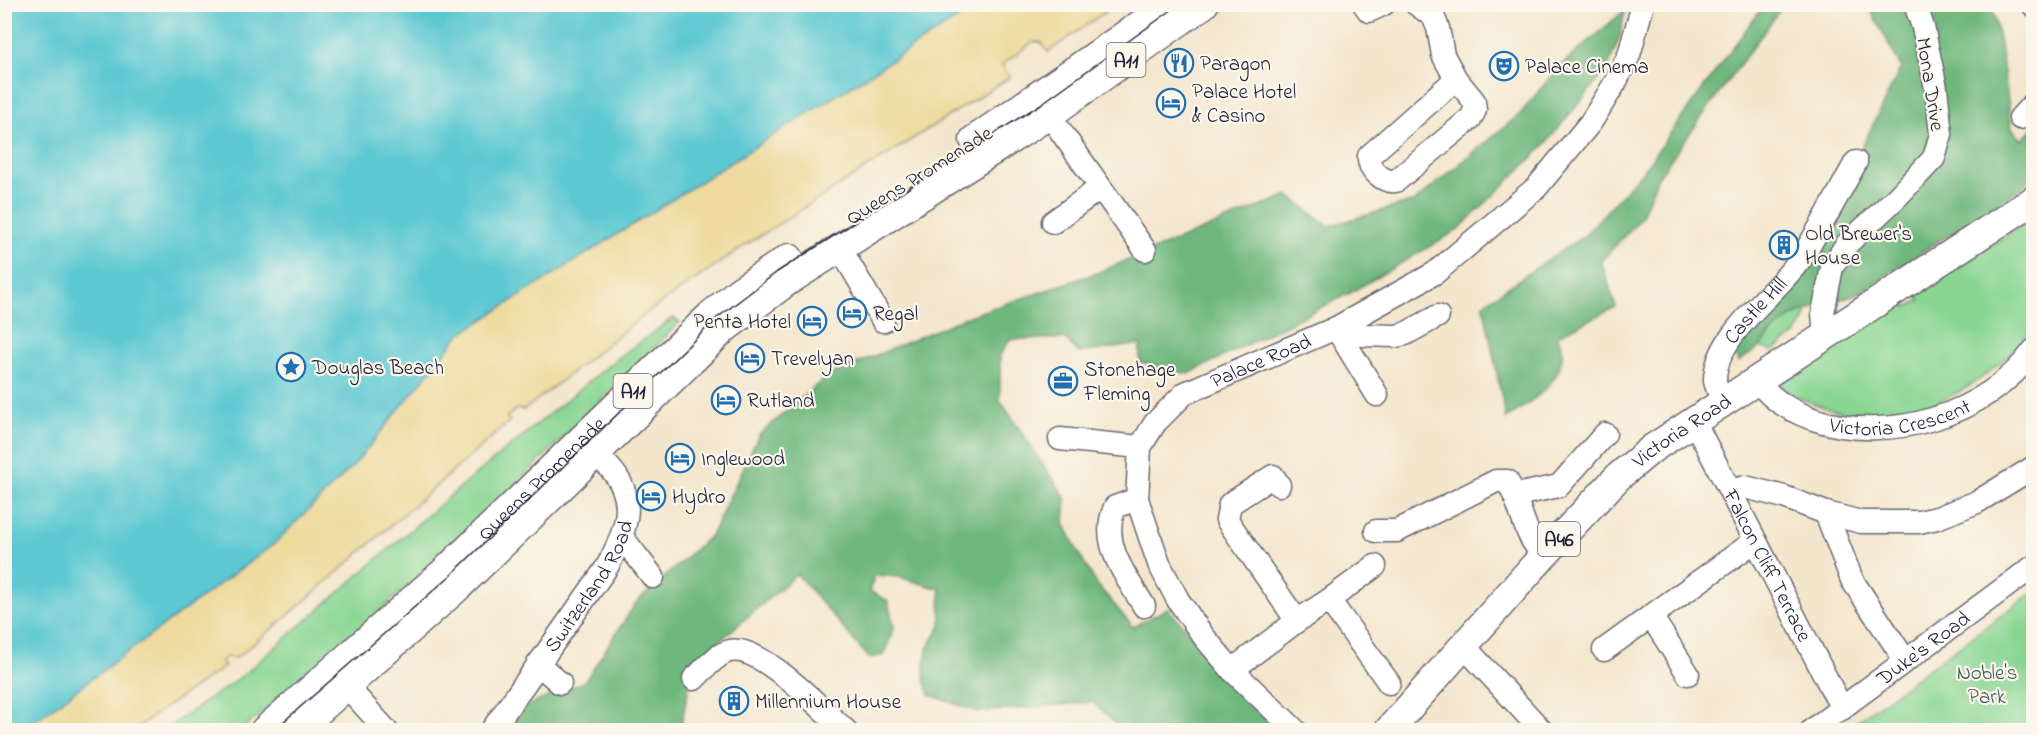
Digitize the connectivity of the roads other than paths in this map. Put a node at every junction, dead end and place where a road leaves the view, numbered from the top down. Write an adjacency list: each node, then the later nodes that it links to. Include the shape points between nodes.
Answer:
1 (1170, 4): 7 (main road, A11)
2 (1204, 4): 7 (main road, A11)
3 (1416, 4): 6 (street, via 1433,16 1443,55)
4 (1643, 4): 16 (street, Palace Road, via 1629,55 1591,122 1537,187 1435,273)
5 (1915, 4): 17 (street, Mona Drive, via 1936,88 1941,134 1934,158 1846,245 1832,267 1822,314)
6 (1456, 79): 6 (street, via 1474,101 1473,115 1396,181 1385,179 1371,168 1369,156)
7 (1043, 107): 9 (street); 12 (main road, Queens Promenade / A11); 26 (main road, Queens Promenade / A11, via 738,292 712,314)
8 (1856, 162): 21 (street, Castle Hill, via 1800,260 1728,343 1717,364 1715,382)
9 (1100, 188): 11 (street); 13 (street)
10 (2034, 200): 17 (main road, Victoria Road / A46)
11 (1053, 222)
12 (840, 248): 15 (street); 26 (main road, Queens Promenade / A11, via 725,328)
13 (1144, 250)
14 (1438, 316): 16 (street, via 1396,336 1361,335)
15 (883, 321)
16 (1342, 325): 20 (street); 25 (street, Palace Road, via 1185,393 1155,423)
17 (1825, 337): 19 (main road, Victoria Road / A46)
18 (2034, 350): 19 (street, Victoria Crescent, via 1987,394 1931,420 1896,427 1867,429 1828,424 1789,409)
19 (1758, 380): 21 (main road, Victoria Road / A46)
20 (1377, 395)
21 (1725, 401): 22 (main road, Victoria Road / A46)
22 (1694, 421): 29 (street, Falcon Cliff Terrace); 36 (main road, Victoria Road / A46, via 1618,477)
23 (1605, 434): 30 (street, via 1559,486)
24 (1060, 438): 25 (street)
25 (1140, 447): 31 (street, Palace Road)
26 (588, 448): 34 (street, Switzerland Road, via 609,467 624,490 628,507); 50 (main road, Queens Promenade / A11, via 459,586)
27 (2034, 467): 32 (street, via 1977,502 1919,522 1861,522)
28 (1279, 485): 43 (street, via 1273,476 1230,504 1227,520)
29 (1731, 492): 32 (street, via 1745,487); 35 (street, Falcon Cliff Terrace)
30 (1516, 495): 33 (street, via 1507,481 1496,481 1397,531); 36 (street, via 1530,540)
31 (1137, 500): 41 (street, via 1116,507 1110,518 1110,540); 48 (street, Palace Road, via 1159,564 1178,600)
32 (1826, 513): 46 (street, via 1852,580)
33 (1376, 531)
34 (622, 537): 39 (street); 47 (street, Switzerland Road, via 607,567)
35 (1755, 541): 42 (street); 54 (street, Falcon Cliff Terrace)
36 (1544, 555): 44 (main road, Victoria Road / A46)
37 (1375, 566): 40 (street)
38 (2034, 566): 46 (street, Duke's Road)
39 (653, 577)
40 (1329, 600): 43 (street); 53 (street)
41 (1144, 606)
42 (1651, 616): 45 (street); 49 (street)
43 (1297, 621): 48 (street)
44 (1464, 646): 61 (main road, Victoria Road / A46); 62 (street)
45 (1604, 650)
46 (1905, 660): 54 (street, Duke's Road)
47 (538, 664): 52 (street); 58 (street, Switzerland Road)
48 (1232, 670): 60 (street, Palace Road)
49 (1688, 674)
50 (340, 679): 55 (main road, Queens Promenade / A11); 56 (main road, Queens Promenade / A11); 57 (street)
51 (694, 679): 59 (street, via 731,650 749,652 777,669)
52 (560, 683)
53 (1389, 683)
54 (1842, 709): 63 (street, Duke's Road)
55 (265, 730)
56 (297, 730)
57 (386, 730)
58 (492, 730)
59 (845, 730)
60 (1295, 730)
61 (1389, 730)
62 (1541, 730)
63 (1812, 730)

